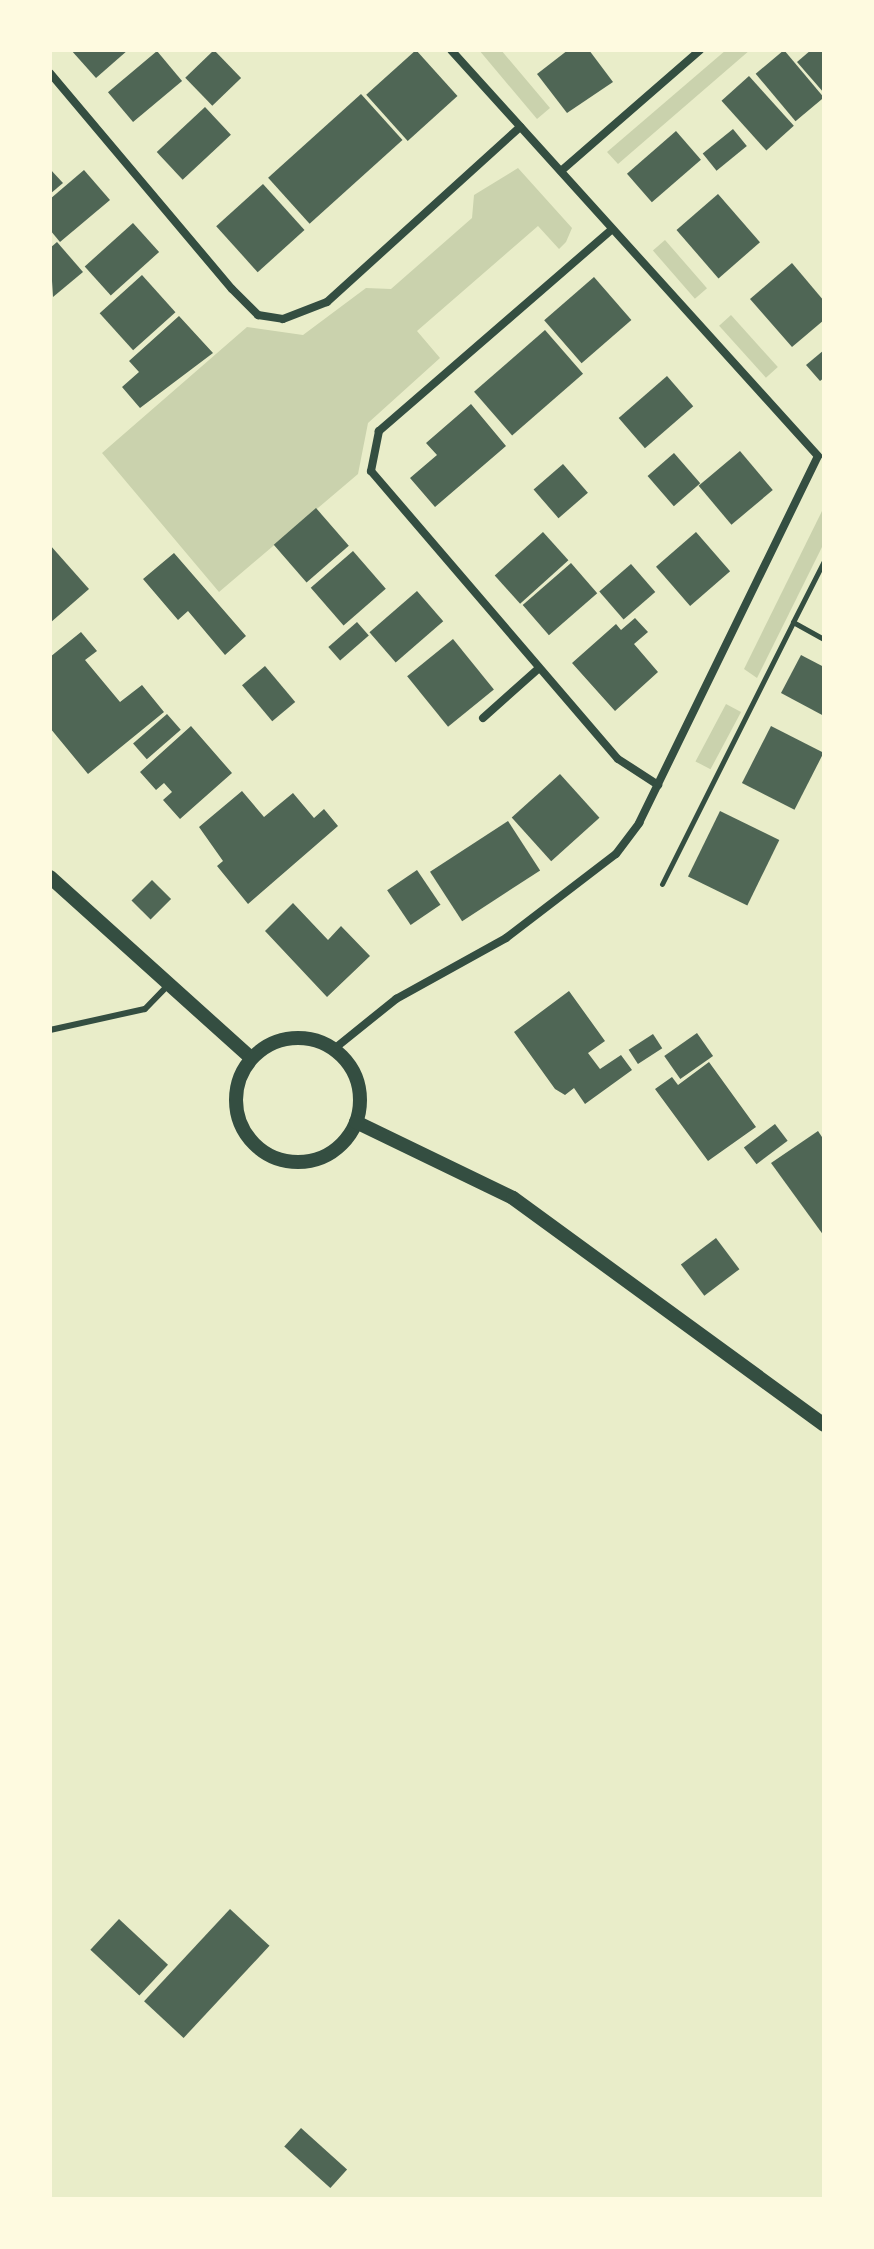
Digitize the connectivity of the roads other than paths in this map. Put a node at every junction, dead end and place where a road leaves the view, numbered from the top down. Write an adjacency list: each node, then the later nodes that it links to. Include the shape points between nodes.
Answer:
1 (451, 50): 4 (street)
2 (700, 50): 5 (street)
3 (50, 73): 4 (street, via 232,289 258,315 283,319 327,302)
4 (520, 127): 5 (street)
5 (561, 171): 6 (street)
6 (610, 231): 7 (street); 8 (street, via 372,444 371,471 380,486)
7 (821, 454): 10 (street)
8 (538, 669): 9 (street); 10 (street, via 618,759)
9 (483, 718)
10 (658, 785): 14 (street, via 616,854 563,898 396,999)
11 (50, 877): 12 (street)
12 (171, 982): 13 (lane, via 145,1009); 15 (street)
13 (50, 1030)
14 (334, 1049): 15 (street, via 298,1037); 16 (street, via 359,1088)
15 (251, 1058): 16 (street, via 235,1100 253,1143 279,1159 313,1160 341,1145)
16 (356, 1122): 17 (street, via 513,1198)
17 (824, 1425)

